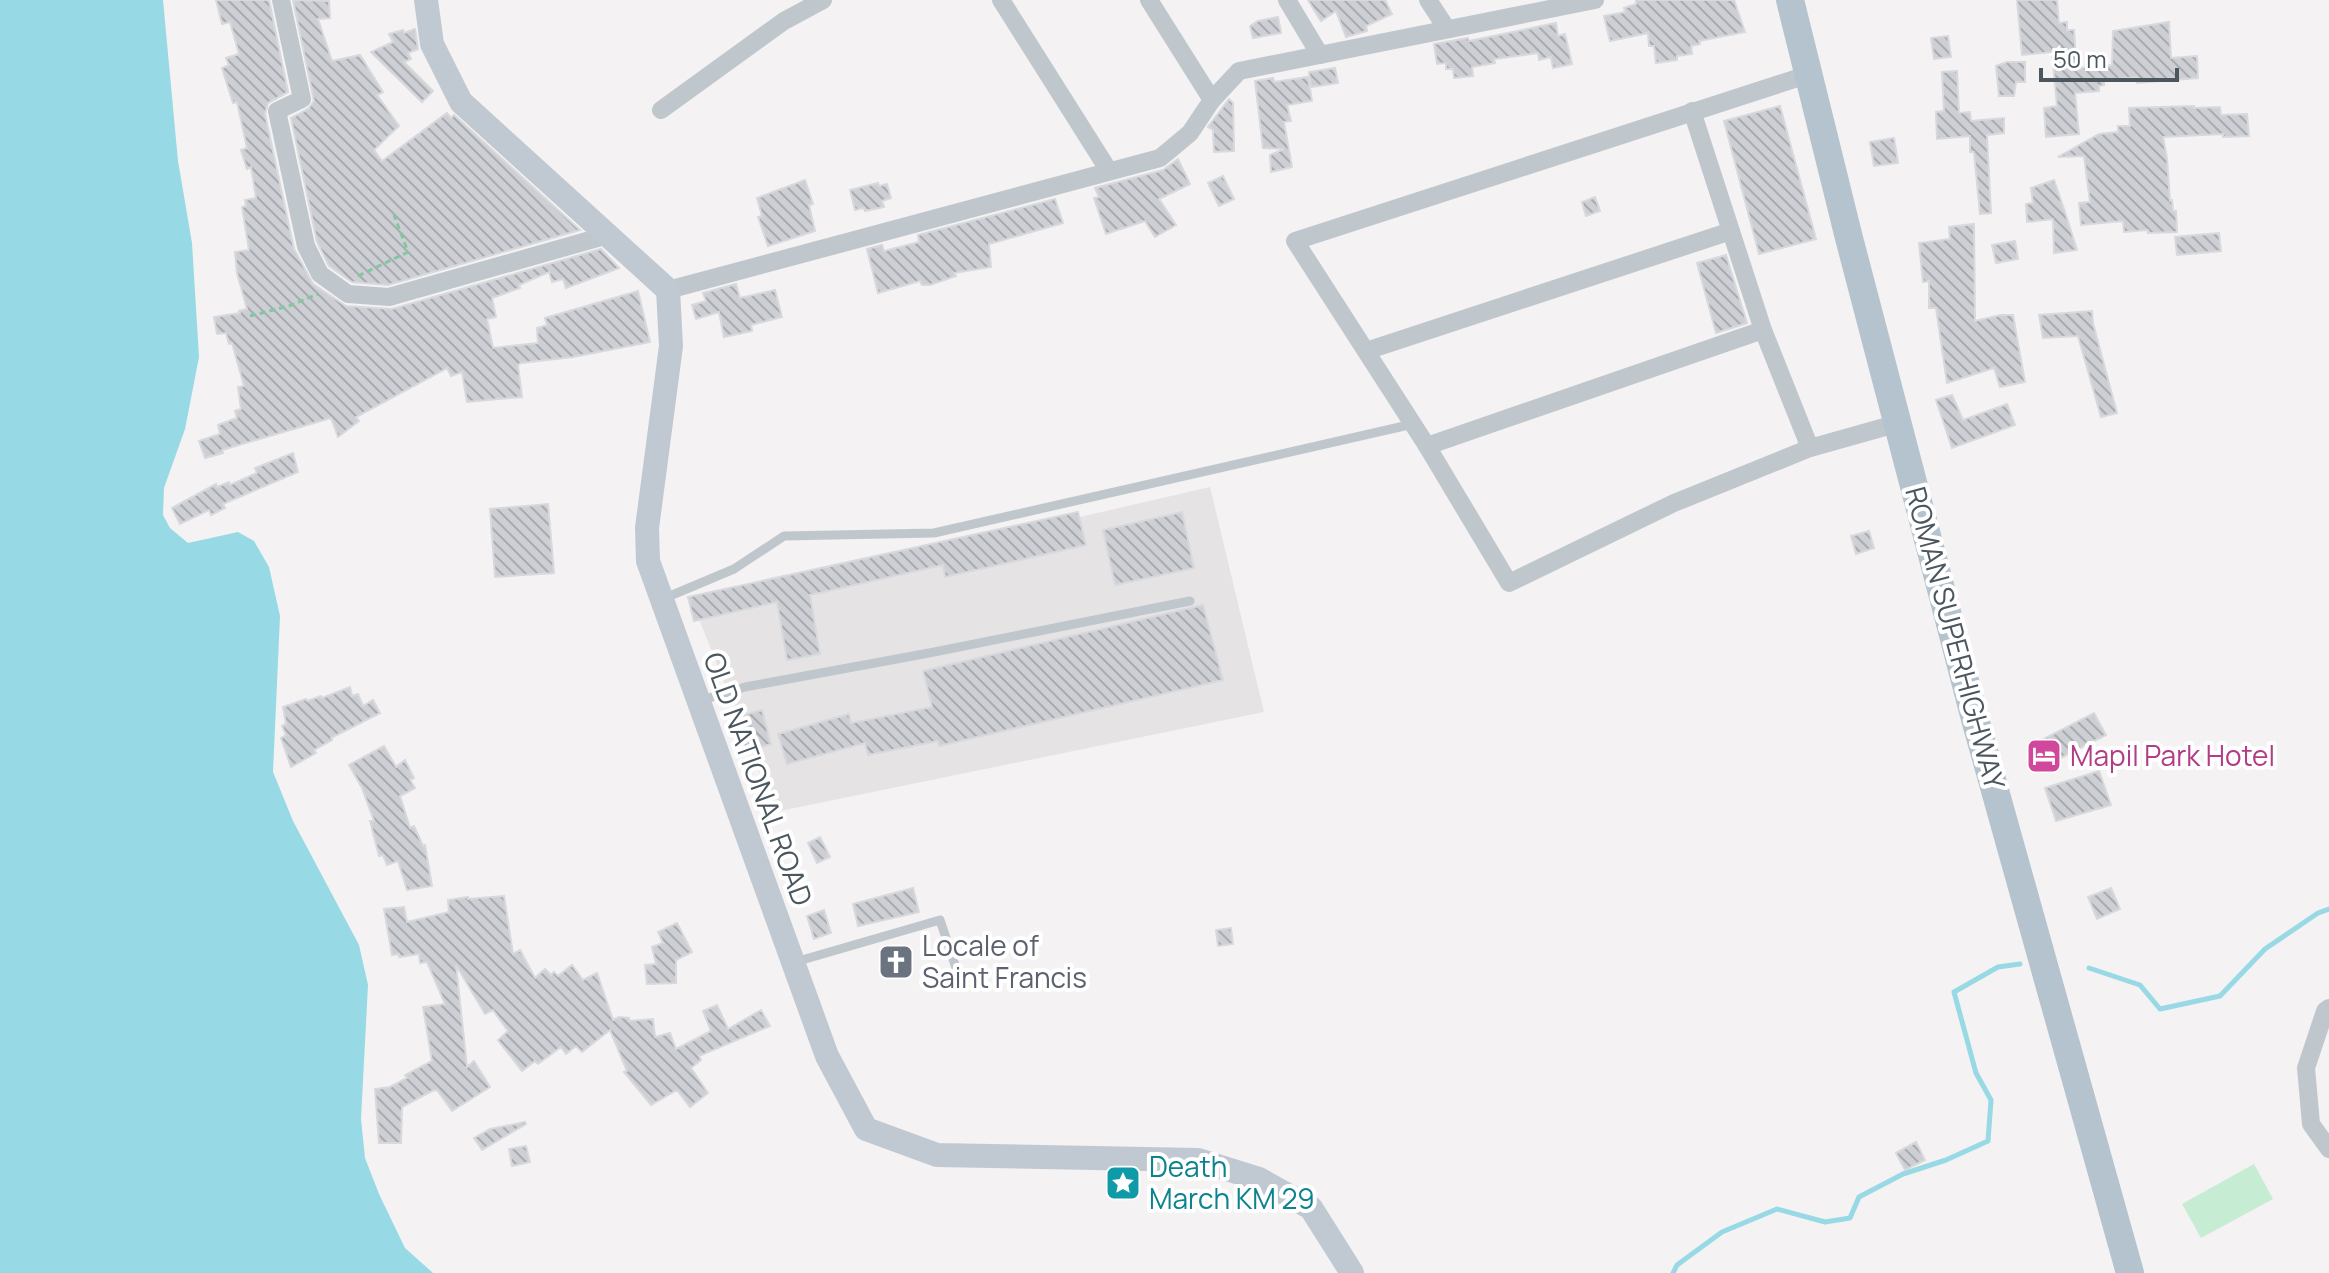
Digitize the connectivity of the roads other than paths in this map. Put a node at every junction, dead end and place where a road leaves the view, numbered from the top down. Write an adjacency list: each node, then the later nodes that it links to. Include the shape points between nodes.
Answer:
1 (281, 0): 19 (street, via 302,99 277,111 306,246 320,274 348,294 389,297)
2 (426, 0): 19 (main road, via 432,44 461,102)
3 (823, 0): 15 (street, via 784,21)
4 (1001, 0): 17 (street)
5 (1149, 0): 14 (street)
6 (1287, 0): 12 (street)
7 (1428, 0): 11 (street)
8 (1595, 0): 10 (street)
9 (1790, 0): 13 (main road, ROMAN SUPERHIGHWAY)
10 (1567, 2): 11 (street)
11 (1447, 29): 12 (street)
12 (1320, 55): 14 (street, via 1239,71)
13 (1810, 74): 16 (street); 23 (main road, ROMAN SUPERHIGHWAY)
14 (1212, 100): 17 (street, via 1190,133 1160,158)
15 (661, 110)
16 (1692, 111): 18 (street); 22 (street, via 1295,241)
17 (1109, 171): 20 (street)
18 (1731, 231): 21 (street); 22 (street)
19 (608, 235): 20 (main road)
20 (668, 290): 27 (main road, OLD NATIONAL ROAD, via 671,346 646,545)
21 (1763, 330): 25 (street); 26 (street)
22 (1366, 351): 24 (street)
23 (1899, 423): 26 (street); 35 (main road, ROMAN SUPERHIGHWAY, via 1975,719)
24 (1413, 424): 25 (street); 27 (lane, via 934,533 784,536 734,569)
25 (1427, 446): 26 (street, via 1509,583 1674,503)
26 (1810, 448)
27 (661, 600): 29 (main road, OLD NATIONAL ROAD)
28 (1190, 601): 29 (lane, via 745,687)
29 (697, 701): 30 (main road, OLD NATIONAL ROAD)
30 (793, 962): 31 (lane, via 940,920); 34 (main road, OLD NATIONAL ROAD, via 827,1056 866,1129 937,1155 1198,1160 1259,1179 1311,1208)
31 (957, 971)
32 (2329, 1008): 33 (street, via 2306,1068 2311,1124)
33 (2329, 1149)
34 (1352, 1273)
35 (2130, 1273)

